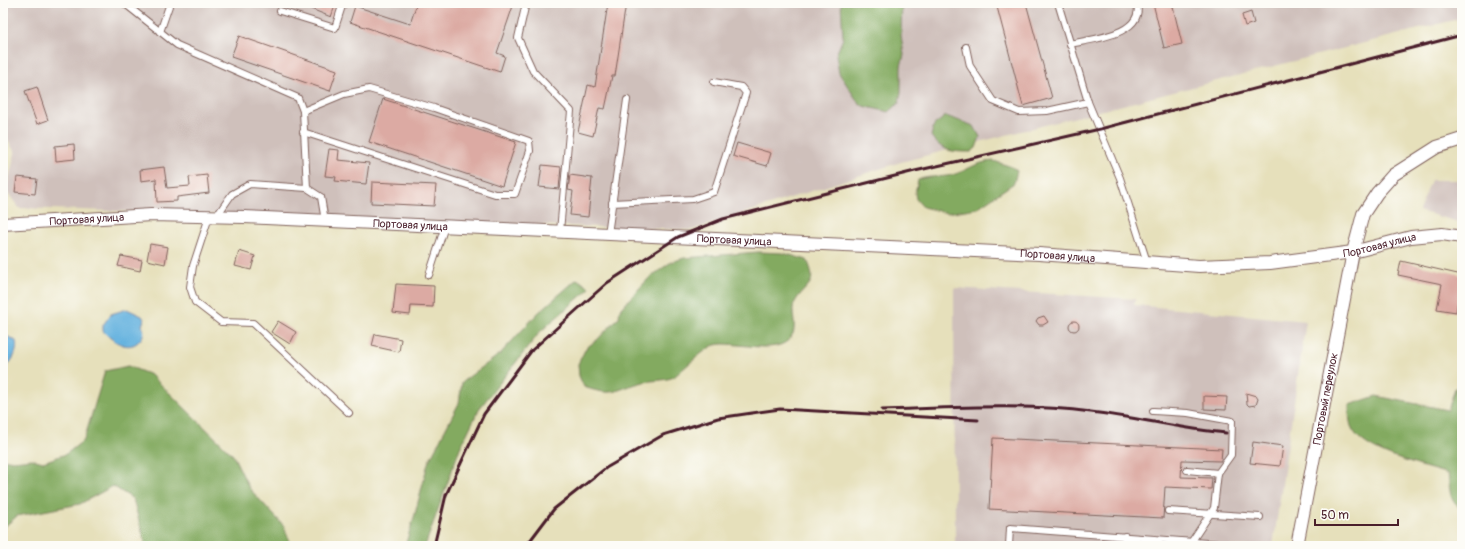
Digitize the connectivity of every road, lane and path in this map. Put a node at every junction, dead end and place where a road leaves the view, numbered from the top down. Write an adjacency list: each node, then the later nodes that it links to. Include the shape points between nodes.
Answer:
1 (124, 3): 8 (lane)
2 (170, 3): 8 (lane)
3 (344, 3): 7 (lane, via 335,28)
4 (526, 3): 23 (lane, via 518,38 533,71 571,111)
5 (1058, 3): 9 (lane)
6 (1137, 3): 9 (lane, via 1134,23 1125,31)
7 (280, 11)
8 (160, 32): 14 (lane, via 177,45 298,98)
9 (1070, 44): 13 (lane)
10 (966, 47): 13 (lane, via 970,66 993,101 1019,112 1047,111)
11 (714, 82): 18 (lane, via 741,87 746,92 714,192 693,199)
12 (627, 100): 18 (lane)
13 (1088, 102): 27 (lane, via 1120,178)
14 (303, 111): 15 (lane); 15 (lane, via 344,94 369,89 434,108 529,141 530,151 515,194 495,194)
15 (303, 132): 17 (lane)
16 (1462, 139): 26 (street, Портовый переулок, via 1437,147 1389,180 1363,214)
17 (307, 188): 19 (lane, via 250,184 232,194); 20 (lane, via 321,197)
18 (612, 203): 24 (lane)
19 (213, 217): 20 (street, Портовая улица); 21 (street, Портовая улица, via 151,215); 30 (lane, via 193,266 190,287 194,302 221,322 253,323)
20 (325, 221): 22 (street, Портовая улица)
21 (3, 224)
22 (445, 226): 23 (street, Портовая улица); 28 (lane)
23 (560, 231): 24 (street, Портовая улица)
24 (608, 234): 27 (street, Портовая улица, via 1039,254)
25 (1462, 238): 26 (street, Портовая улица, via 1442,234 1411,237)
26 (1353, 252): 27 (street, Портовая улица, via 1270,263 1198,266); 41 (street, Портовый переулок)
27 (1147, 262)
28 (429, 275)
29 (1153, 411): 32 (lane, via 1188,413 1232,421 1231,455)
30 (349, 413)
31 (1187, 470): 32 (lane)
32 (1218, 473): 34 (lane, via 1214,508)
33 (1168, 511): 34 (lane)
34 (1210, 514): 35 (lane); 37 (lane)
35 (1260, 517)
36 (1125, 536): 37 (lane); 38 (lane, via 1010,528); 39 (lane)
37 (1192, 541): 40 (lane)
38 (1010, 546)
39 (1124, 546)
40 (1246, 546)
41 (1297, 546)

